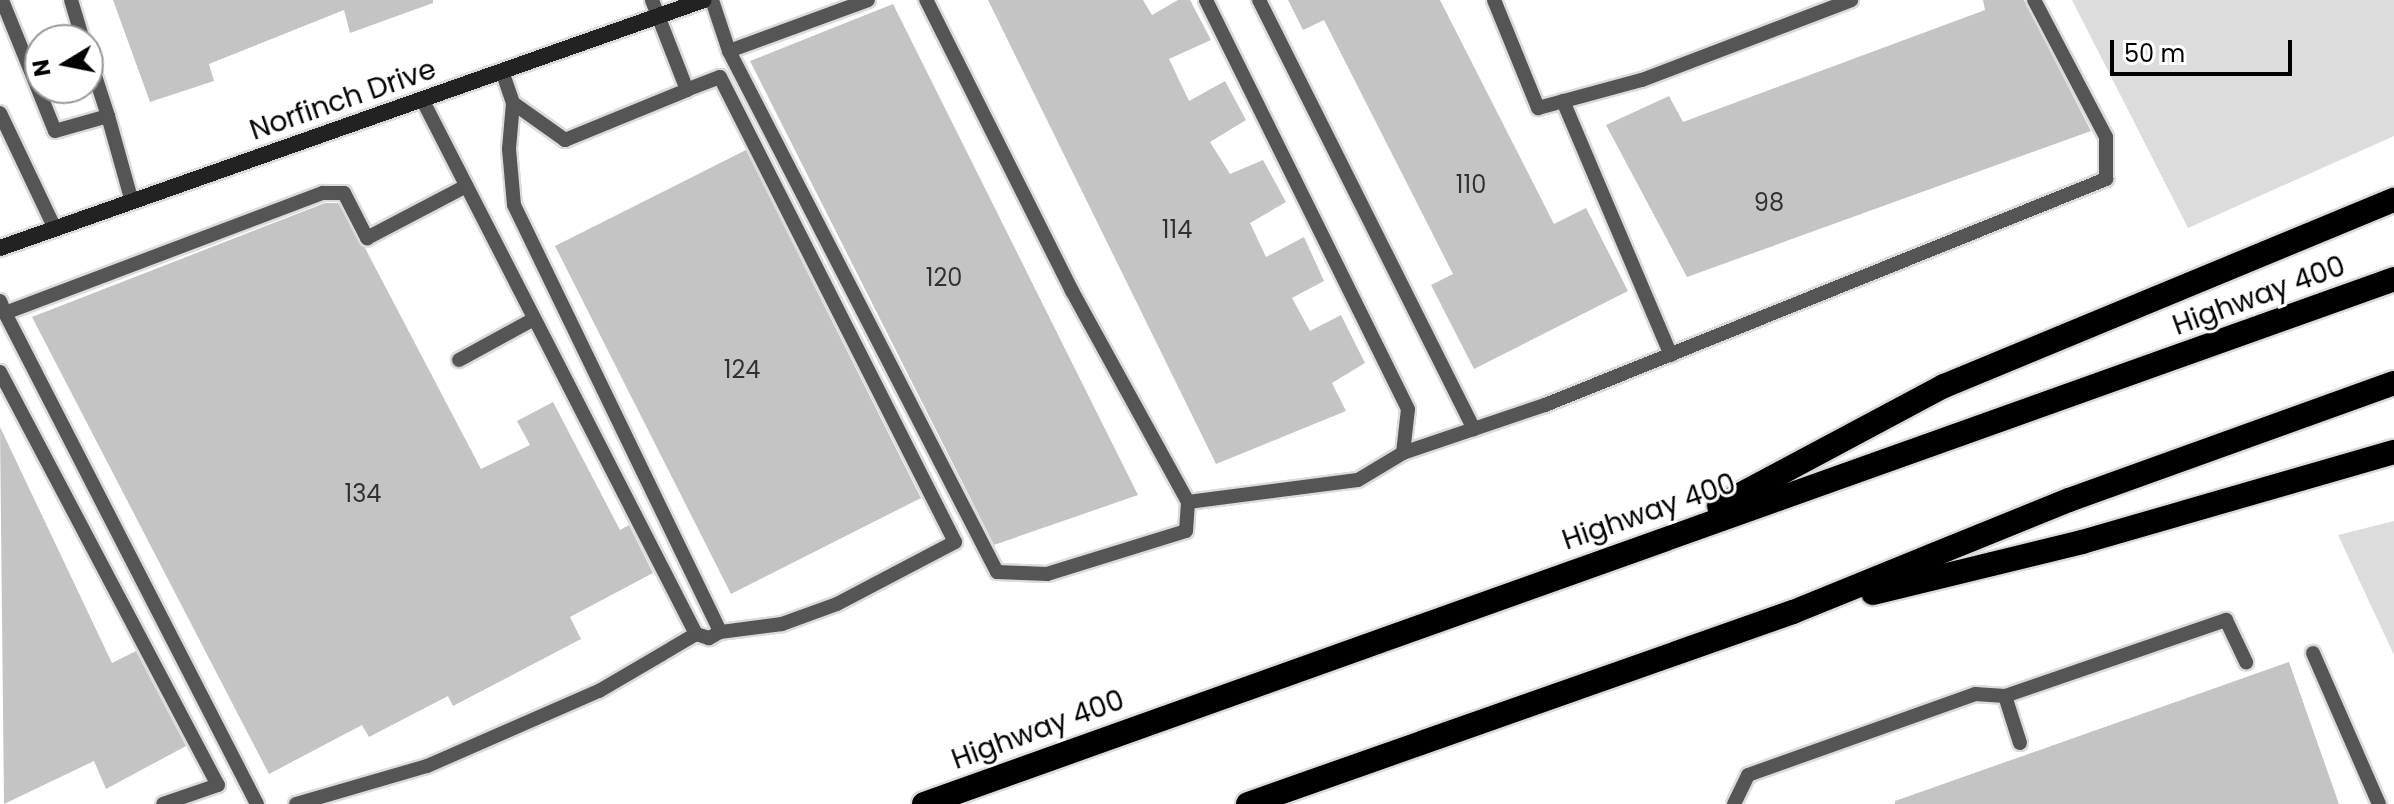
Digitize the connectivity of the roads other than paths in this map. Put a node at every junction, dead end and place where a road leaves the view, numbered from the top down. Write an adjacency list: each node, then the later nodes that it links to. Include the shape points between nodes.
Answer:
1 (2, 0): 25 (lane, via 55,131)
2 (71, 0): 14 (lane)
3 (652, 0): 13 (lane)
4 (704, 0): 13 (street, Norfinch Drive)
5 (712, 0): 15 (lane)
6 (868, 0): 15 (lane)
7 (926, 0): 41 (lane, via 1072,291)
8 (1206, 0): 40 (lane, via 1408,409)
9 (1259, 0): 38 (lane)
10 (1494, 0): 21 (lane, via 1538,108)
11 (1851, 0): 21 (lane, via 1642,80)
12 (2034, 0): 34 (lane, via 2106,137 2106,179)
13 (658, 16): 17 (street, Norfinch Drive); 19 (lane)
14 (78, 24)
15 (729, 51): 16 (lane)
16 (738, 68): 18 (lane); 41 (lane, via 997,572 1047,574 1186,531)
17 (502, 71): 20 (street, Norfinch Drive); 22 (lane)
18 (720, 77): 19 (lane); 44 (lane, via 955,542 837,604 782,624)
19 (686, 90): 22 (lane, via 565,140)
20 (422, 99): 26 (lane); 28 (street, Norfinch Drive)
21 (1563, 101): 34 (lane)
22 (513, 103): 44 (lane, via 509,149 514,205)
23 (104, 104): 25 (lane)
24 (0, 113): 29 (lane)
25 (108, 116): 28 (lane)
26 (466, 186): 32 (lane, via 367,238 344,193 323,193); 33 (lane)
27 (2394, 200): 42 (highway, via 1944,386)
28 (132, 202): 29 (street, Norfinch Drive)
29 (55, 229): 30 (street, Norfinch Drive)
30 (0, 248)
31 (2394, 279): 42 (highway, Highway 400)
32 (3, 307): 51 (lane)
33 (534, 319): 35 (lane); 45 (lane)
34 (1671, 355): 38 (lane)
35 (459, 360)
36 (0, 372): 50 (lane, via 218,785)
37 (2394, 383): 43 (highway, via 2069,500)
38 (1474, 429): 40 (lane)
39 (2394, 452): 43 (highway, via 2082,542)
40 (1403, 453): 41 (lane, via 1358,480)
41 (1188, 502)
42 (1656, 540): 53 (highway, Highway 400)
43 (1793, 612): 54 (highway)
44 (720, 632): 45 (lane, via 709,638)
45 (696, 634): 52 (lane, via 599,691 427,766)
46 (2313, 653): 56 (lane)
47 (2246, 662): 48 (lane, via 2226,620)
48 (2005, 696): 49 (lane); 55 (lane, via 1975,694 1748,775)
49 (2020, 743)
50 (163, 804)
51 (257, 804)
52 (296, 804)
53 (924, 804)
54 (1248, 804)
55 (1734, 804)
56 (2379, 804)

